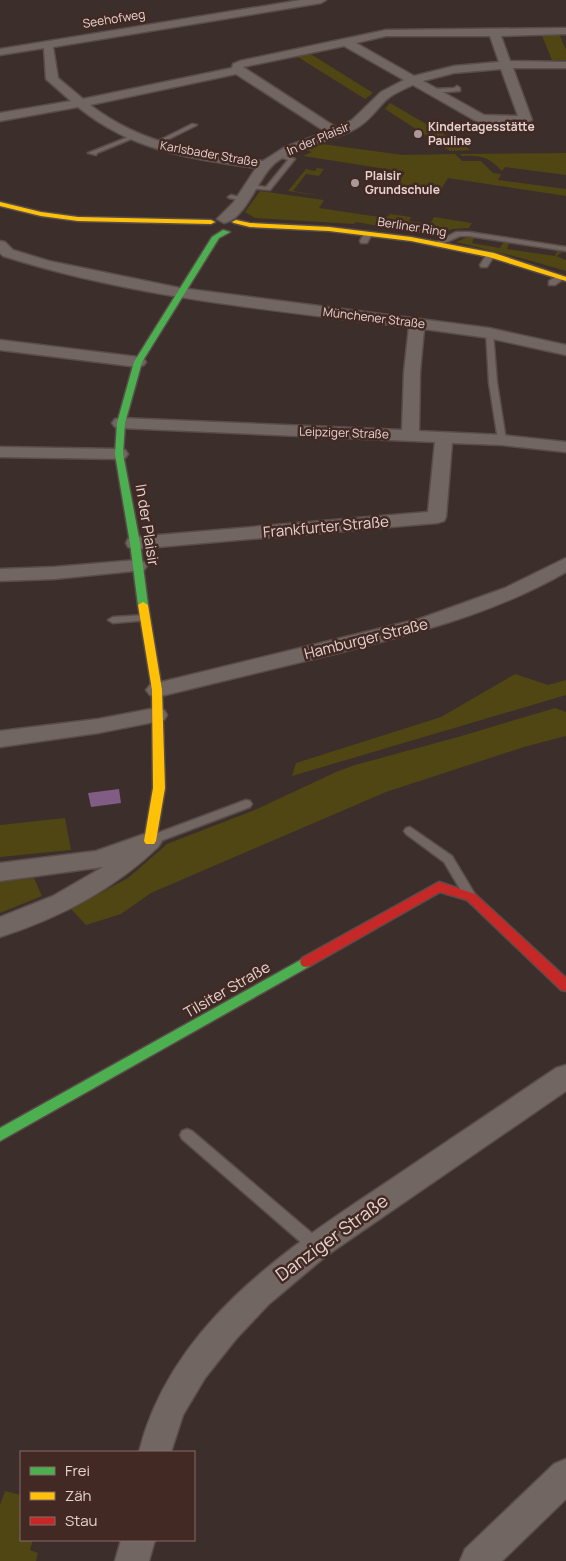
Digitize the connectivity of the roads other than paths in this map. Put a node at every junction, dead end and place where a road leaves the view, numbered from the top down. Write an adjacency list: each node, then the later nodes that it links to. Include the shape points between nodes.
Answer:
1 (321, 0): 6 (street, Seehofweg)
2 (566, 31): 3 (street)
3 (494, 32): 4 (street, via 386,33); 7 (street)
4 (346, 42): 9 (street, via 240,64); 10 (street)
5 (49, 49): 13 (street, Karlsbader Straße, via 52,79)
6 (0, 52)
7 (507, 65): 8 (street, In der Plaisir); 10 (street, In der Plaisir, via 460,69); 12 (street, via 526,120 480,118)
8 (566, 65)
9 (238, 70): 13 (street); 16 (street)
10 (416, 80): 12 (street); 16 (street, In der Plaisir, via 391,91 356,123)
11 (457, 88): 12 (lane)
12 (433, 91)
13 (81, 103): 14 (street); 17 (street, Karlsbader Straße)
14 (0, 117)
15 (194, 125): 18 (lane)
16 (336, 133): 20 (street, In der Plaisir)
17 (133, 137): 18 (street, Karlsbader Straße); 19 (lane, via 91,152)
18 (158, 146): 21 (street, Karlsbader Straße)
19 (94, 154)
20 (280, 155): 21 (street, In der Plaisir); 22 (lane, via 292,159 268,189)
21 (266, 165): 22 (street, In der Plaisir)
22 (244, 189): 24 (street, In der Plaisir)
23 (0, 204): 24 (street, Berliner Ring, via 78,219 146,218)
24 (224, 225): 25 (street, Berliner Ring); 29 (street, In der Plaisir)
25 (436, 244): 27 (lane, via 458,234 468,234); 28 (street, Berliner Ring)
26 (0, 245): 29 (street, Münchener Straße, via 8,253 46,265)
27 (566, 249)
28 (560, 280)
29 (180, 293): 30 (street, Münchener Straße); 34 (street, In der Plaisir)
30 (417, 323): 31 (street, Münchener Straße); 36 (street)
31 (489, 333): 33 (street, Münchener Straße); 38 (lane)
32 (0, 345): 34 (street)
33 (566, 350)
34 (138, 362): 35 (street, In der Plaisir)
35 (121, 423): 36 (street, Leipziger Straße); 41 (street, In der Plaisir)
36 (410, 436): 37 (street, Leipziger Straße)
37 (444, 438): 38 (street, Leipziger Straße); 42 (street, Frankfurter Straße, via 445,481 437,517)
38 (502, 440): 39 (street, Leipziger Straße)
39 (566, 448)
40 (0, 452): 41 (street)
41 (119, 454): 42 (street, In der Plaisir)
42 (135, 543): 44 (street, In der Plaisir)
43 (566, 564): 48 (street, Hamburger Straße, via 536,583 503,593 463,613)
44 (137, 566): 45 (street); 46 (street, In der Plaisir)
45 (0, 575)
46 (145, 618): 47 (lane); 48 (street, In der Plaisir)
47 (114, 620)
48 (157, 690): 49 (street, In der Plaisir)
49 (156, 715): 50 (street); 53 (street, In der Plaisir, via 158,788)
50 (0, 739)
51 (246, 804): 53 (lane)
52 (410, 831): 55 (lane, via 448,859)
53 (150, 841): 54 (street, via 98,860); 56 (street, via 112,875 54,907)
54 (0, 872)
55 (471, 898): 57 (street); 59 (street, Tilsiter Straße, via 439,887)
56 (0, 927)
57 (566, 986)
58 (566, 1076): 61 (street, Danziger Straße)
59 (0, 1135)
60 (187, 1135): 61 (lane)
61 (316, 1246): 62 (street, Danziger Straße, via 276,1276 241,1309 216,1340 179,1389)
62 (155, 1451)
63 (566, 1476): 66 (street)
64 (138, 1541): 65 (street)
65 (132, 1561)
66 (477, 1561)

